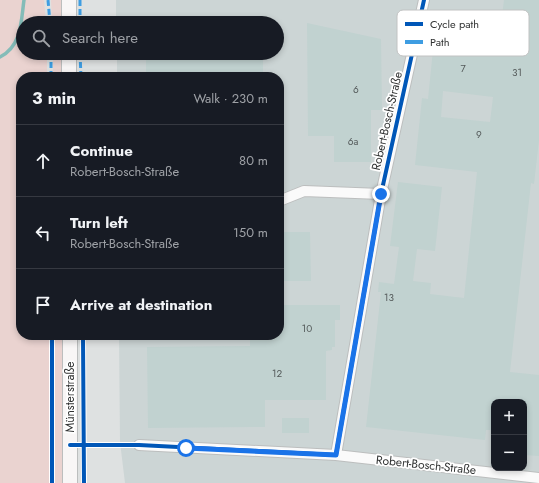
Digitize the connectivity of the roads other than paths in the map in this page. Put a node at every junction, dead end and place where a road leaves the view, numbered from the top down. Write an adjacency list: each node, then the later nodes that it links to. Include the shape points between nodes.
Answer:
1 (69, 0): 4 (main road)
2 (424, 0): 3 (street, Robert-Bosch-Straße)
3 (422, 10)
4 (69, 16)
5 (412, 56): 8 (street, Robert-Bosch-Straße)
6 (69, 60): 7 (main road)
7 (69, 72)
8 (381, 194): 9 (street, via 304,191); 12 (street, Robert-Bosch-Straße)
9 (284, 199)
10 (70, 340): 14 (main road, Münsterstraße)
11 (139, 445): 12 (street, Robert-Bosch-Straße)
12 (336, 455): 13 (street, Robert-Bosch-Straße)
13 (539, 478)
14 (70, 483)

